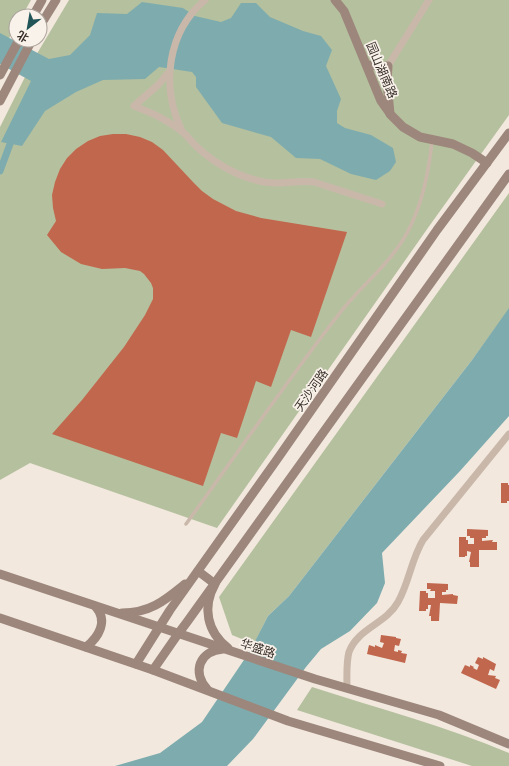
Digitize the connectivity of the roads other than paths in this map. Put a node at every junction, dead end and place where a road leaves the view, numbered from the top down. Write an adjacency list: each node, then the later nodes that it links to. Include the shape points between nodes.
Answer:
1 (56, 0): 5 (main road)
2 (335, 0): 8 (main road, 园山湖南路, via 344,11)
3 (429, 0): 9 (street)
4 (204, 1): 10 (street, via 193,12 179,34)
5 (48, 13)
6 (15, 48): 11 (main road)
7 (28, 48): 12 (main road)
8 (366, 65): 9 (main road); 13 (main road, 园山湖南路, via 381,101)
9 (388, 66): 13 (main road)
10 (169, 72): 14 (street, via 172,106); 14 (street, via 134,106 158,115)
11 (0, 75)
12 (0, 101)
13 (390, 115): 16 (main road, 园山湖南路, via 403,127 420,137)
14 (181, 131): 19 (street, via 205,154 238,174 276,183 314,182)
15 (509, 133): 17 (main road, 天沙河路)
16 (432, 140): 17 (main road, 园山湖南路, via 453,144); 21 (lane, via 426,186 411,226 402,241 390,258 339,313)
17 (487, 163): 23 (main road, 天沙河路, via 437,230)
18 (509, 174): 24 (main road)
19 (382, 204)
20 (509, 434): 34 (street, via 422,540 414,555 401,596 392,612 354,642 347,662)
21 (186, 524)
22 (0, 574): 25 (main road, 华盛路)
23 (196, 574): 24 (main road); 26 (main road, via 167,599 150,608 132,613); 28 (main road, 天沙河路)
24 (215, 584): 29 (main road); 31 (main road, via 208,600 208,617 214,633)
25 (96, 606): 26 (main road, 华盛路); 30 (main road, via 101,615 101,626 95,640)
26 (114, 612): 28 (main road, 华盛路)
27 (0, 618): 30 (main road)
28 (159, 627): 29 (main road, 华盛路); 32 (main road, 天沙河路)
29 (178, 634): 31 (main road, 华盛路); 33 (main road)
30 (86, 647): 32 (main road)
31 (232, 652): 34 (main road, 华盛路); 35 (main road, via 216,650 202,659 199,675)
32 (136, 664): 33 (main road)
33 (153, 670): 35 (main road)
34 (347, 688): 36 (main road, 华盛路, via 439,715)
35 (207, 689): 37 (main road, via 288,721)
36 (509, 744)
37 (440, 766)

